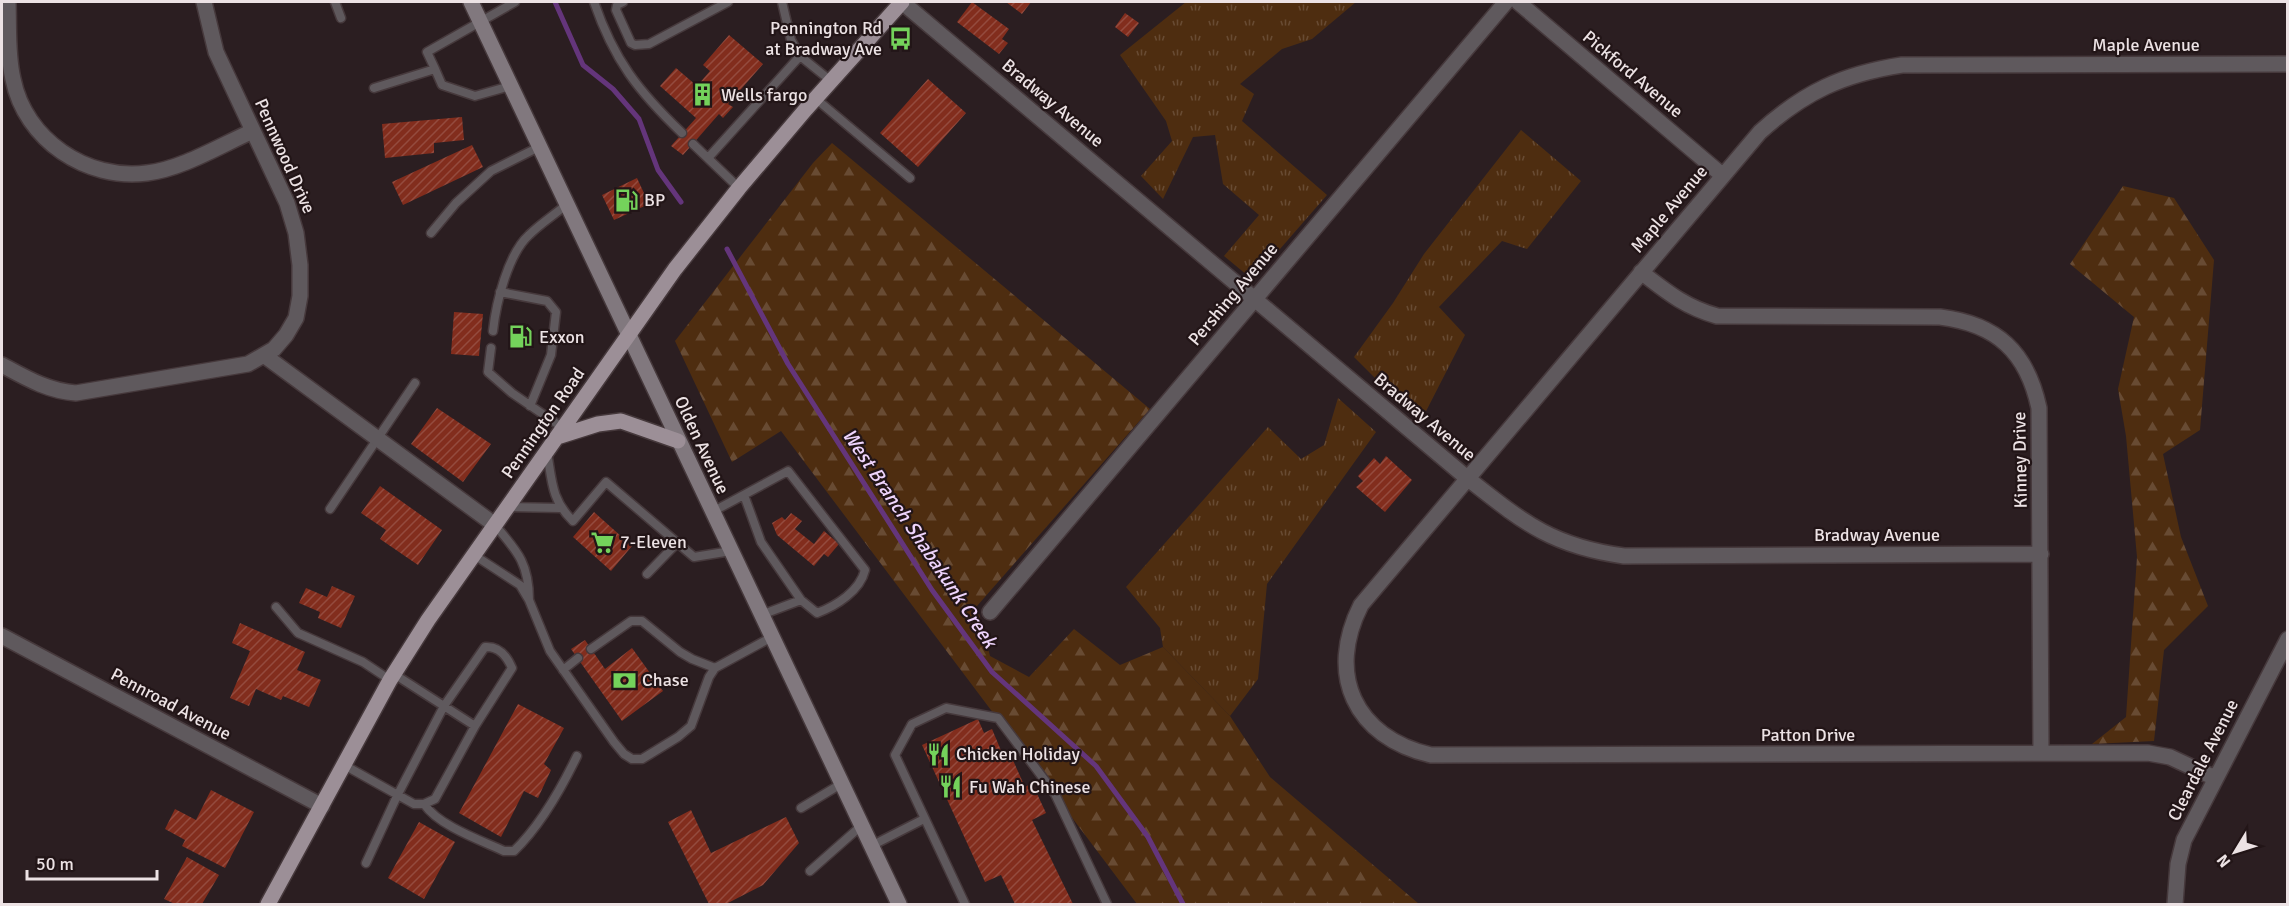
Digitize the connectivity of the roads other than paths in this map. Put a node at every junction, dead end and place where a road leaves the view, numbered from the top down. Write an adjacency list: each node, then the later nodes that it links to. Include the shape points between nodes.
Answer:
1 (8, 2): 22 (street, via 10,60 21,103 45,138 81,164 126,174 148,173 171,168)
2 (204, 2): 22 (street, Pennwood Drive, via 216,52)
3 (335, 2): 13 (lane)
4 (471, 2): 14 (main road, Olden Avenue)
5 (515, 2): 14 (lane)
6 (594, 2): 23 (lane, via 616,55 632,80)
7 (623, 2): 8 (lane, via 616,10 631,43 643,45)
8 (728, 2)
9 (782, 2): 15 (lane, via 791,40)
10 (902, 2): 18 (main road, Pennington Road); 34 (street, Bradway Avenue)
11 (1506, 2): 34 (street, Pershing Avenue)
12 (1518, 2): 27 (street, Pickford Avenue)
13 (341, 18)
14 (479, 21): 17 (lane, via 427,52); 19 (main road, Olden Avenue)
15 (800, 56): 18 (lane); 26 (lane)
16 (2288, 64): 27 (street, Maple Avenue, via 1914,65 1872,69 1811,92 1782,111)
17 (435, 69): 19 (lane, via 442,86 475,96); 20 (lane)
18 (831, 81): 21 (main road, Pennington Road)
19 (510, 86): 25 (main road, Olden Avenue)
20 (374, 88)
21 (815, 98): 28 (lane); 29 (main road, Pennington Road)
22 (253, 131): 38 (street, Pennwood Drive, via 287,203 300,265 296,318 286,336)
23 (682, 133)
24 (693, 144): 26 (lane)
25 (538, 147): 30 (main road, Olden Avenue); 31 (lane, via 491,171)
26 (708, 158): 29 (lane)
27 (1722, 176): 32 (street, Maple Avenue)
28 (910, 178)
29 (739, 188): 36 (main road, Pennington Road)
30 (566, 205): 33 (lane, via 527,236); 36 (main road, Olden Avenue)
31 (431, 233)
32 (1641, 272): 46 (street, Maple Avenue); 55 (street, Kinney Drive, via 1679,301 1717,316 1940,317 1961,320 1995,334 2025,366 2039,408)
33 (500, 292): 35 (lane); 41 (lane, via 547,301 556,312 551,355)
34 (1254, 299): 46 (street, Bradway Avenue); 61 (street, Pershing Avenue)
35 (493, 331)
36 (628, 336): 42 (main road, Pennington Road); 44 (main road, Olden Avenue)
37 (491, 348): 41 (lane, via 488,372)
38 (265, 356): 39 (street, Pennwood Drive, via 248,364 76,393 41,386); 43 (street)
39 (2, 365)
40 (415, 383): 43 (lane)
41 (530, 406): 42 (lane)
42 (560, 432): 44 (main road, via 621,421); 45 (main road, Pennington Road)
43 (377, 438): 50 (lane); 52 (street)
44 (678, 441): 51 (main road, Olden Avenue)
45 (546, 452): 48 (main road, Pennington Road); 49 (lane)
46 (1467, 478): 55 (street, Bradway Avenue, via 1537,530 1564,543 1624,556); 73 (street, Maple Avenue, via 1361,604 1351,624 1346,664 1355,700 1366,718)
47 (744, 495): 51 (lane); 59 (lane, via 761,542); 59 (lane, via 788,471 865,570 862,581 831,608 817,613)
48 (507, 507): 49 (lane); 52 (main road, Pennington Road)
49 (560, 508): 53 (lane, via 573,521 606,482)
50 (330, 509)
51 (712, 512): 54 (main road, Olden Avenue)
52 (495, 525): 56 (main road, Pennington Road); 58 (lane, via 518,551 529,579)
53 (677, 543): 54 (lane, via 694,557); 57 (lane)
54 (731, 551): 62 (main road, Olden Avenue)
55 (2041, 554): 74 (street, Kinney Drive)
56 (474, 555): 58 (lane, via 520,585); 70 (main road, Pennington Road)
57 (647, 574)
58 (529, 600): 69 (lane, via 550,651)
59 (801, 600): 62 (lane)
60 (276, 607): 70 (lane, via 298,633)
61 (990, 612)
62 (761, 615): 64 (main road, Olden Avenue)
63 (2, 636): 81 (street, Pennroad Avenue)
64 (772, 637): 68 (lane); 78 (main road, Olden Avenue)
65 (2288, 639): 77 (street, Cleardale Avenue)
66 (591, 648): 68 (lane, via 631,621 642,621 680,652)
67 (578, 658): 69 (lane)
68 (715, 668): 69 (lane, via 691,726 642,759 624,754)
69 (563, 669)
70 (392, 677): 71 (lane); 76 (main road, Pennington Road)
71 (444, 706): 72 (lane); 72 (lane, via 485,647 494,646 512,668); 79 (lane)
72 (475, 726): 80 (lane, via 435,799)
73 (1398, 744): 74 (street, Patton Drive, via 1409,750 1445,755)
74 (2041, 753): 77 (street, Patton Drive, via 2148,753 2170,757)
75 (577, 756): 80 (lane, via 556,794 514,851 504,851 441,820)
76 (344, 765): 79 (lane); 81 (main road, Pennington Road)
77 (2215, 778): 92 (street, Cleardale Avenue, via 2184,840)
78 (841, 784): 82 (lane); 84 (main road, Olden Avenue)
79 (397, 796): 80 (lane); 86 (lane)
80 (424, 804)
81 (322, 806): 88 (main road, Pennington Road)
82 (801, 808)
83 (924, 819): 85 (lane); 90 (lane); 91 (lane, via 895,755 912,724 946,708 998,718 1055,794)
84 (861, 826): 85 (main road, Olden Avenue); 87 (lane)
85 (871, 846): 89 (main road, Olden Avenue)
86 (366, 863)
87 (810, 871)
88 (268, 904)
89 (899, 904)
90 (965, 904)
91 (1107, 904)
92 (2175, 904)

